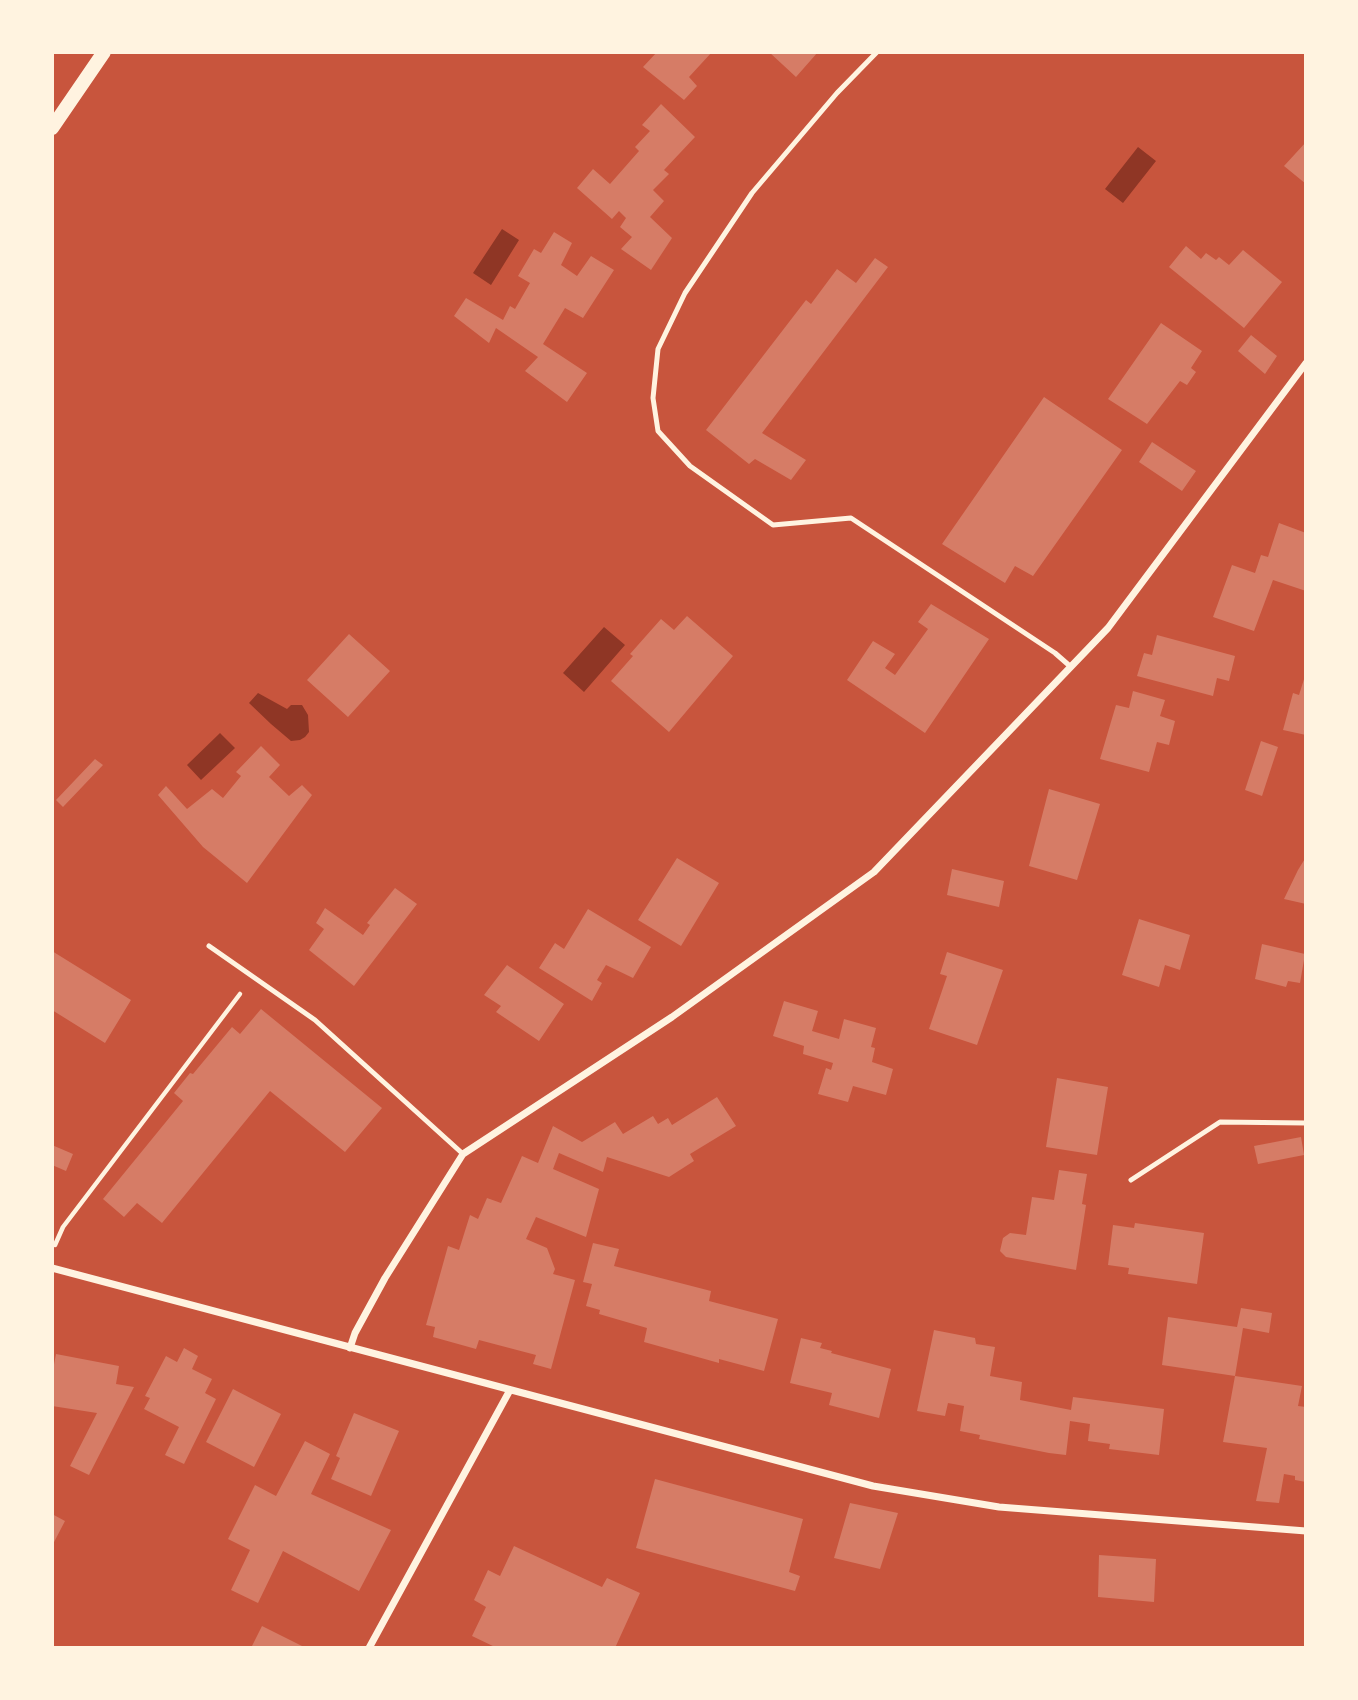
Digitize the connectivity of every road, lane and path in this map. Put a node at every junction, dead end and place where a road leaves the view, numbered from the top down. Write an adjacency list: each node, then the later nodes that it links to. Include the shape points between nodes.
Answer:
1 (104, 52): 3 (main road)
2 (877, 52): 5 (lane, via 751,194 685,293 658,349 653,398 658,430 690,466 773,525 851,518)
3 (52, 128)
4 (1306, 363): 5 (street, via 1108,628)
5 (1071, 667): 9 (street, via 874,872 672,1017)
6 (209, 946): 7 (lane)
7 (253, 977): 9 (lane, via 315,1020); 11 (path, via 63,1227)
8 (1306, 1124): 10 (lane, via 1220,1122)
9 (463, 1154): 13 (street, via 385,1278)
10 (1131, 1180)
11 (54, 1246)
12 (52, 1268): 13 (street)
13 (350, 1348): 14 (street)
14 (510, 1390): 15 (street, via 873,1486 999,1507); 16 (street)
15 (1306, 1531)
16 (369, 1647)

